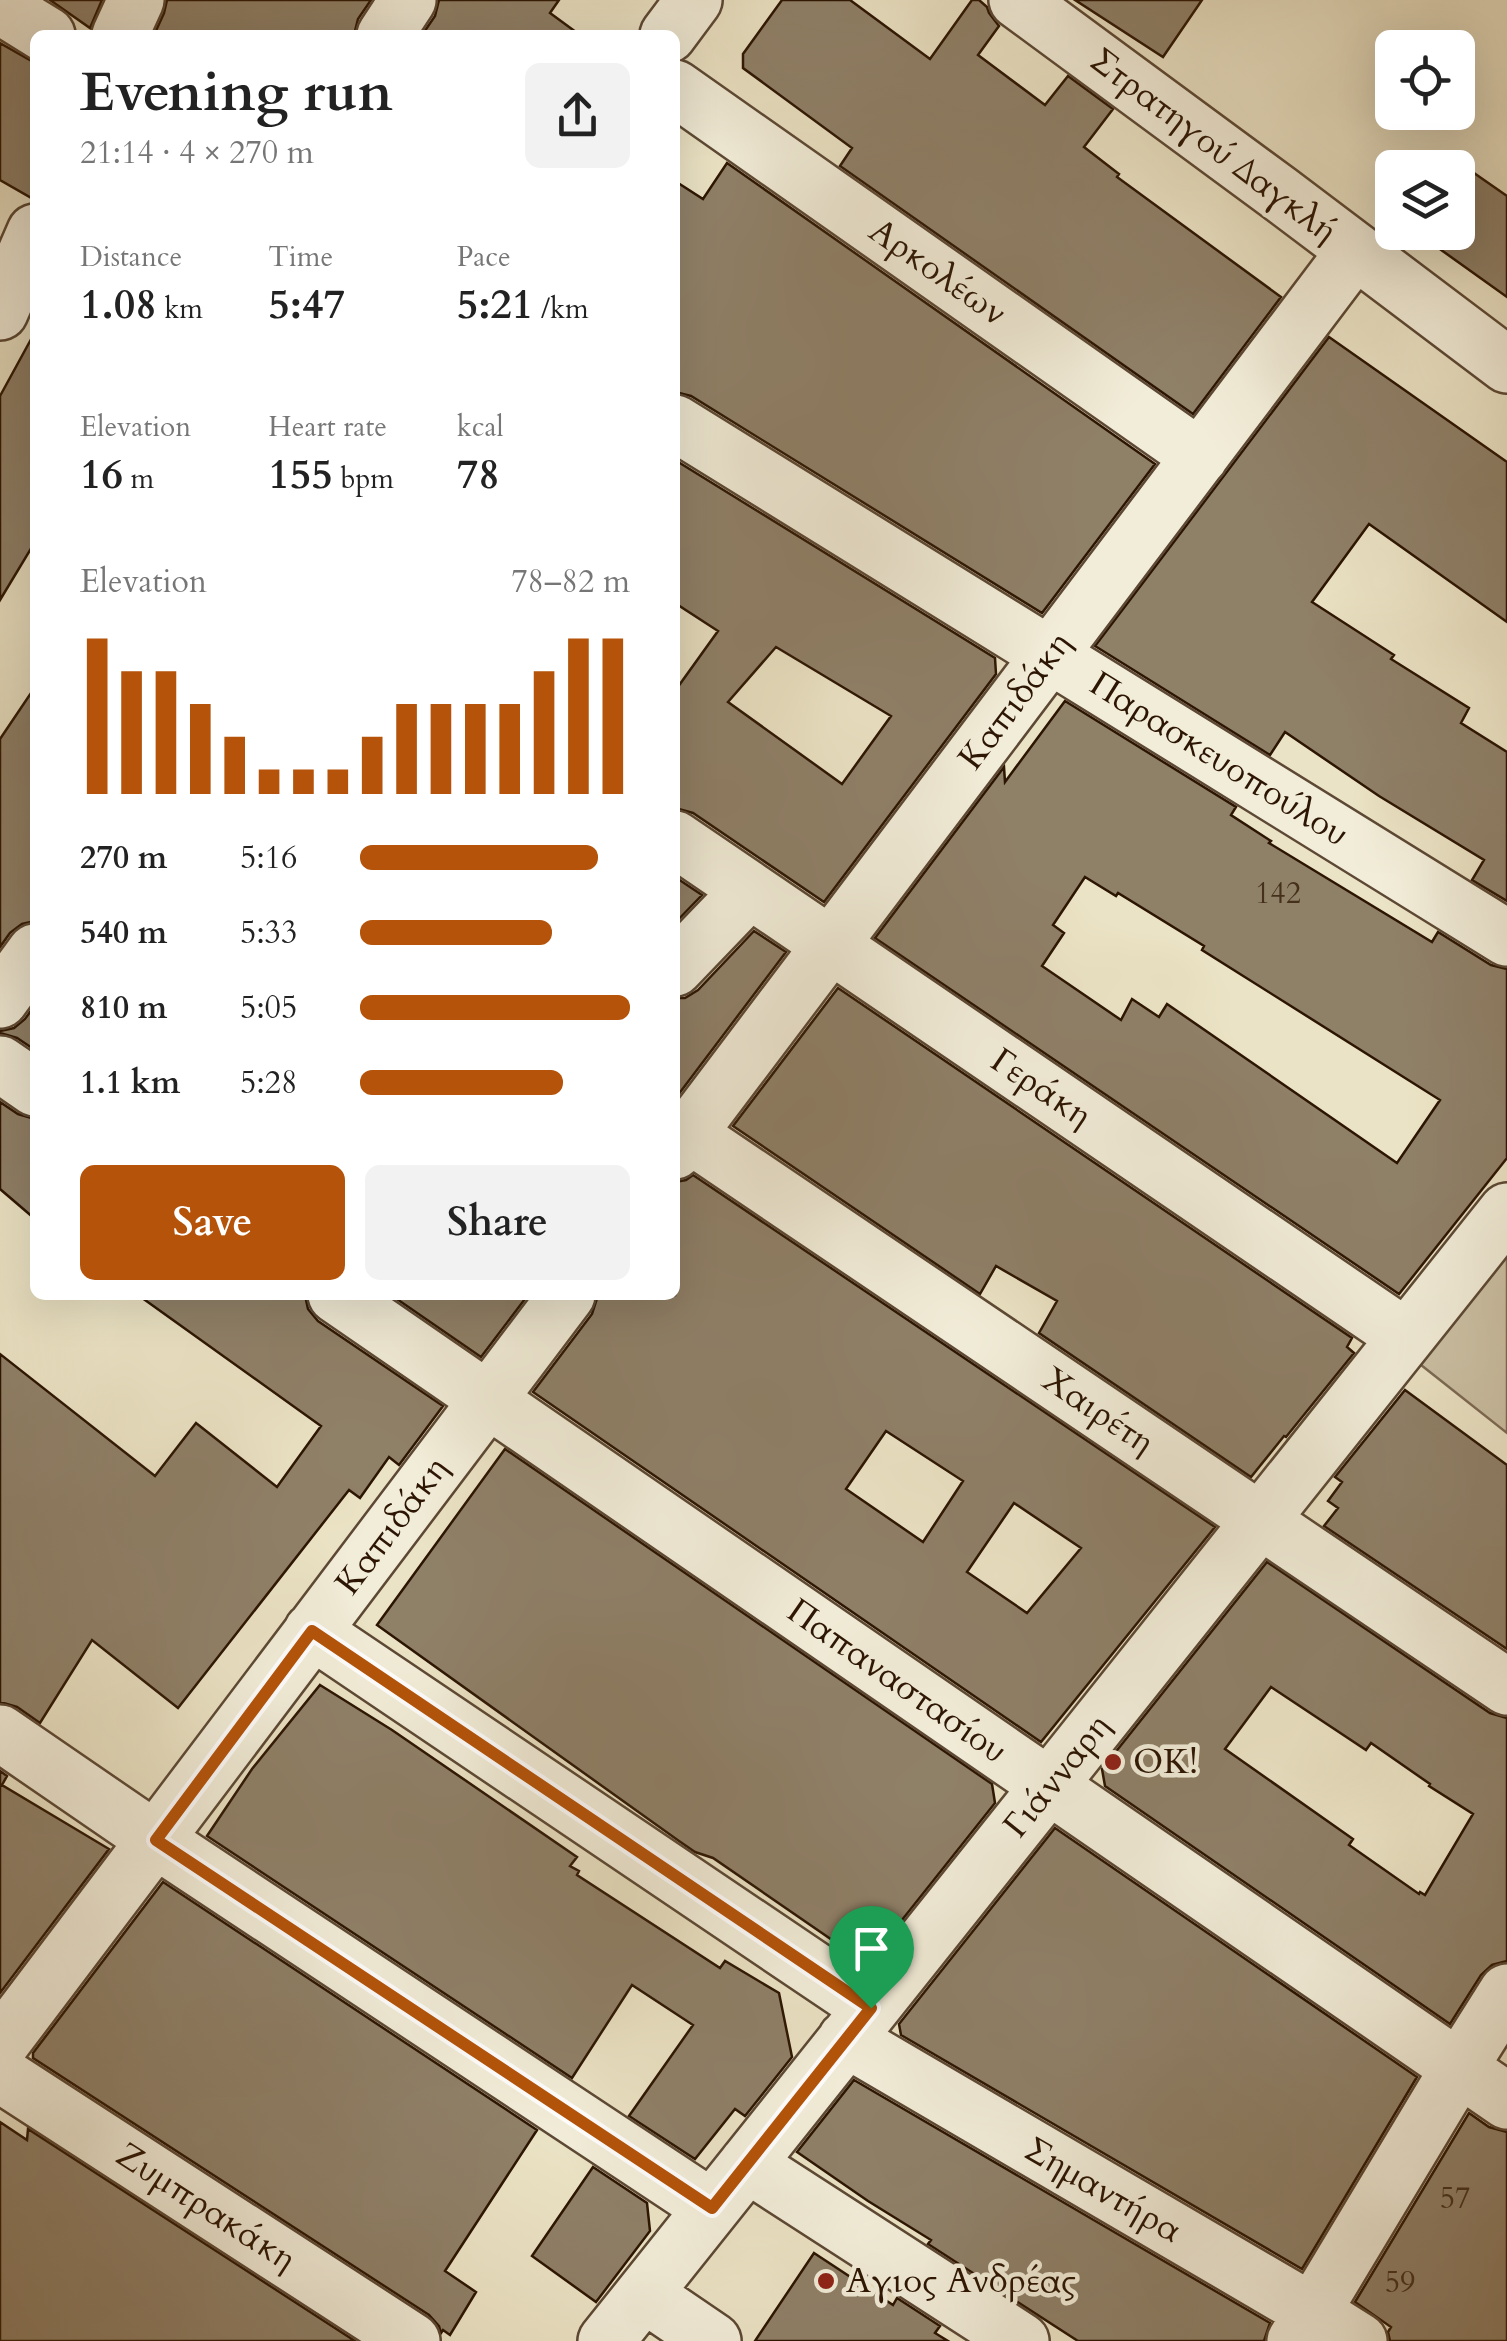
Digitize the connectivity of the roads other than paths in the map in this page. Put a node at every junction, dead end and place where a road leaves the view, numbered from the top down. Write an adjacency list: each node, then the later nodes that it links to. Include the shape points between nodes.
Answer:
1 (136, 0): 7 (street)
2 (408, 0): 8 (street)
3 (694, 0): 9 (street)
4 (1017, 0): 12 (street, Στρατηγού Δαγκλή)
5 (0, 6): 6 (street)
6 (38, 30)
7 (122, 30)
8 (387, 30)
9 (672, 30)
10 (680, 92): 16 (street, Αρκολέων)
11 (30, 243): 13 (street)
12 (1355, 251): 14 (street, Στρατηγού Δαγκλή); 16 (street, Καπιδάκη)
13 (0, 312)
14 (1507, 365)
15 (680, 426): 17 (street, Παρασκευοπούλου)
16 (1200, 456): 17 (street, Καπιδάκη)
17 (1050, 655): 20 (street, Παρασκευοπούλου); 21 (street, Καπιδάκη)
18 (680, 842): 19 (street, Γεράκη)
19 (750, 890): 21 (street, Γεράκη); 23 (street)
20 (1507, 938)
21 (832, 944): 27 (street, Καπιδάκη); 31 (street, Γεράκη)
22 (30, 959): 24 (street)
23 (680, 963)
24 (0, 1000)
25 (0, 1064): 26 (street)
26 (30, 1085)
27 (682, 1143): 33 (street, Χαιρέτη)
28 (1507, 1210): 31 (street, Γιάνναρη)
29 (343, 1300): 32 (street, Παπαναστασίου)
30 (563, 1300): 32 (street, Καπιδάκη)
31 (1406, 1337): 33 (street, Γιάνναρη)
32 (488, 1400): 34 (street, Καπιδάκη); 37 (street, Παπαναστασίου)
33 (1260, 1520): 35 (street, Χαιρέτη); 37 (street, Γιάνναρη)
34 (312, 1631): 38 (street, Καπιδάκη); 40 (street, Σημαντήρα)
35 (1507, 1687)
36 (0, 1733): 38 (street)
37 (1049, 1786): 40 (street, Γιάνναρη); 42 (street, Παπαναστασίου)
38 (156, 1840): 41 (street, Καπιδάκη); 46 (street)
39 (1507, 1992): 42 (street)
40 (859, 2024): 45 (street, Γιάνναρη); 48 (street, Σημαντήρα)
41 (0, 2045)
42 (1458, 2068): 44 (street, Παπαναστασίου); 48 (street)
43 (0, 2074): 49 (street, Ζυμπρακάκη)
44 (1507, 2101)
45 (747, 2164): 46 (street, Γιάνναρη); 52 (street)
46 (712, 2208): 47 (street, Γιάνναρη)
47 (644, 2294): 50 (street, Γιάνναρη); 51 (street)
48 (1304, 2326): 53 (street, Σημαντήρα)
49 (412, 2341)
50 (606, 2341)
51 (713, 2341)
52 (1021, 2341)
53 (1359, 2341)

